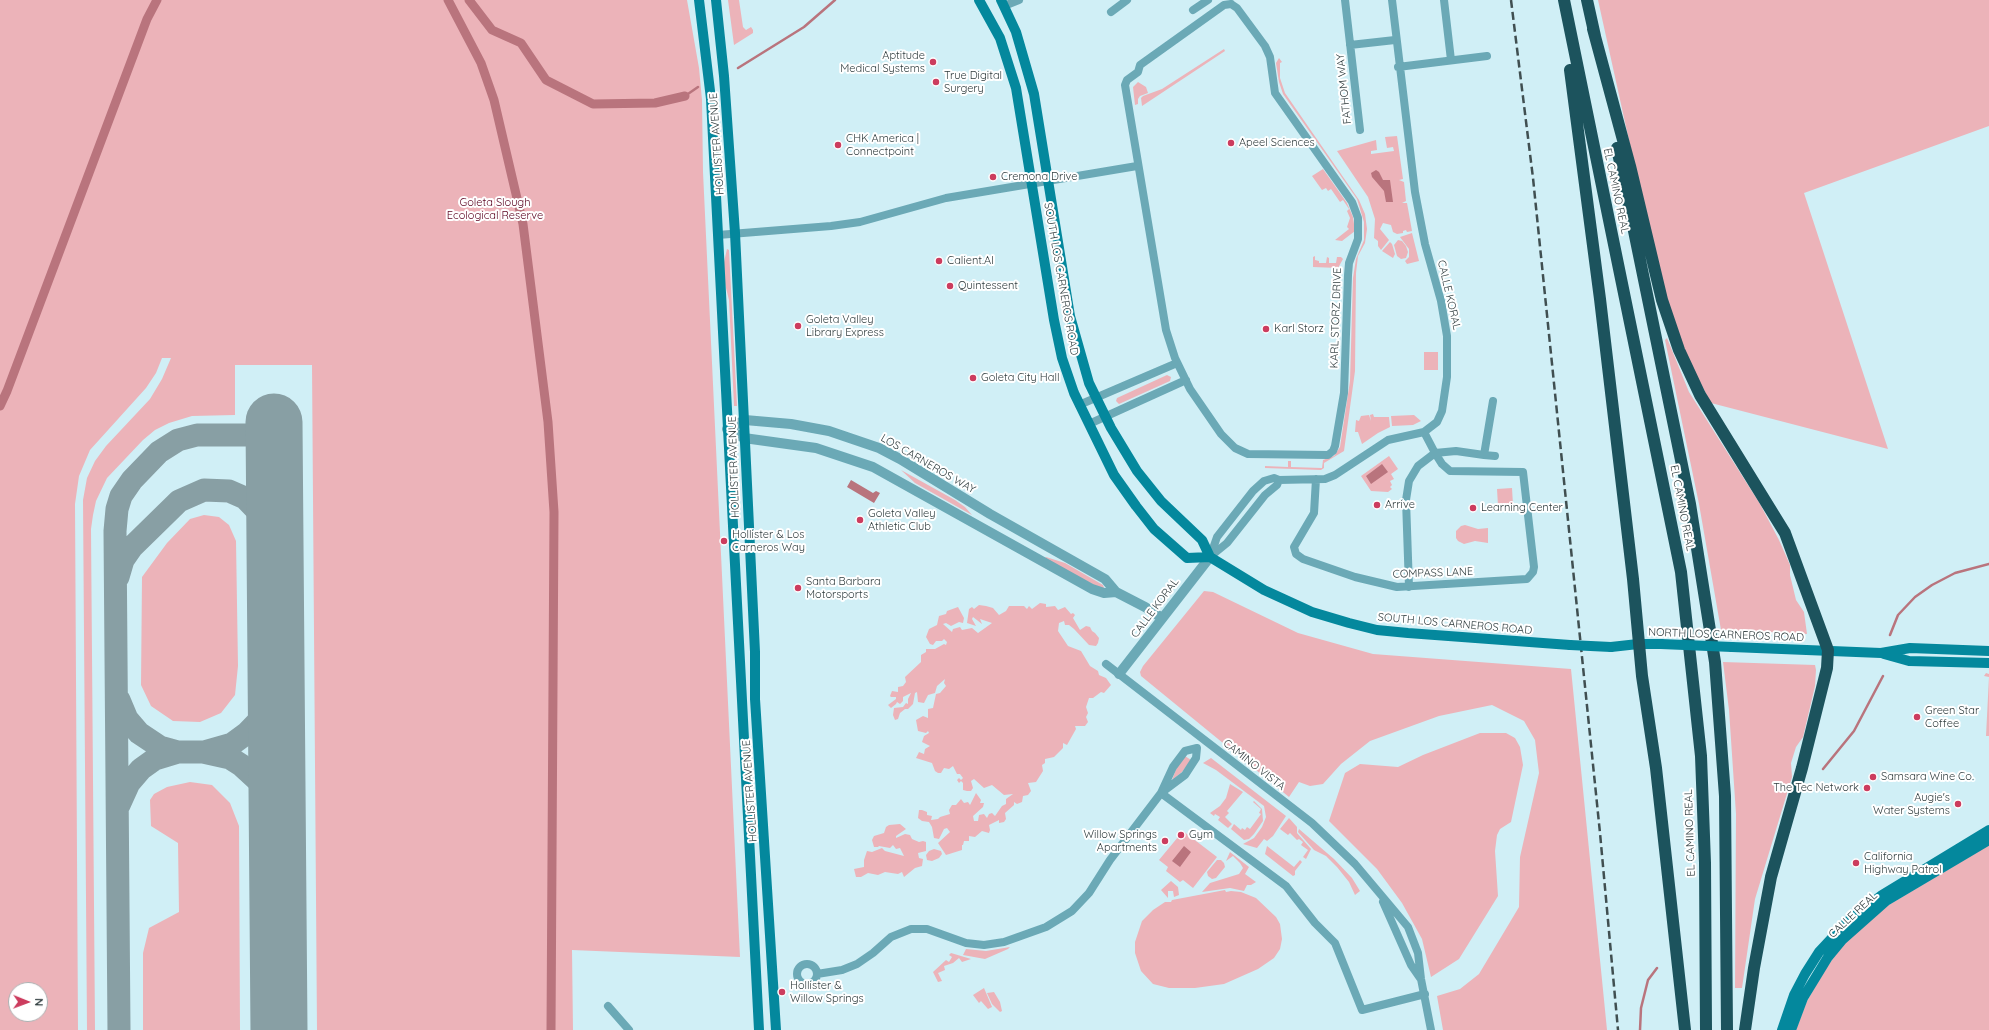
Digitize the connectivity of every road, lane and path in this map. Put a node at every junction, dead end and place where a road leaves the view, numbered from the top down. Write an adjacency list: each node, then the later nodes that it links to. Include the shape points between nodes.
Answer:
1 (699, 0): 27 (main road, HOLLISTER AVENUE, via 711,99)
2 (716, 0): 26 (main road, HOLLISTER AVENUE)
3 (979, 0): 25 (main road, SOUTH LOS CARNEROS ROAD, via 1000,38 1010,65)
4 (1019, 0): 13 (street)
5 (1127, 0): 15 (street)
6 (1208, 0): 14 (street)
7 (1345, 0): 18 (street, FATHOM WAY)
8 (1392, 0): 17 (street, CALLE KORAL)
9 (1444, 0): 20 (street)
10 (1556, 0): 50 (highway, via 1572,79 1633,579)
11 (1564, 0): 73 (highway, EL CAMINO REAL, via 1681,572 1701,756 1705,864)
12 (1587, 0): 16 (highway, EL CAMINO REAL)
13 (1003, 3): 24 (main road, SOUTH LOS CARNEROS ROAD, via 1028,69)
14 (1193, 10)
15 (1111, 12)
16 (1594, 29): 52 (highway, via 1662,300 1679,350 1700,395 1785,533); 74 (highway, EL CAMINO REAL, via 1690,504 1715,662 1724,796)
17 (1395, 40): 18 (street, FATHOM WAY); 21 (street, CALLE KORAL)
18 (1350, 46): 22 (street, FATHOM WAY)
19 (1487, 56): 20 (street)
20 (1451, 60): 21 (street)
21 (1398, 67): 37 (street, CALLE KORAL, via 1418,213 1441,301 1448,354 1442,411 1437,422)
22 (1360, 130)
23 (1137, 166): 24 (street); 28 (street, KARL STORZ DRIVE, via 1166,330); 29 (street, KARL STORZ DRIVE, via 1125,84 1127,80 1138,72 1140,65 1224,5 1231,4 1237,8 1266,46 1275,93 1352,202 1358,218 1358,240 1349,263 1348,275 1344,393 1333,451 1323,456 1241,452 1221,434)
24 (1048, 180): 25 (street); 30 (main road, SOUTH LOS CARNEROS ROAD, via 1070,316 1079,355)
25 (1031, 183): 26 (street, via 946,198 860,222); 32 (main road, SOUTH LOS CARNEROS ROAD, via 1062,358)
26 (735, 233): 27 (street); 34 (main road, HOLLISTER AVENUE)
27 (718, 235): 36 (main road, HOLLISTER AVENUE)
28 (1177, 363): 29 (street, KARL STORZ DRIVE); 30 (street)
29 (1186, 380): 33 (street)
30 (1095, 398): 32 (street); 33 (main road, SOUTH LOS CARNEROS ROAD)
31 (1493, 401): 40 (street)
32 (1079, 405): 35 (main road, SOUTH LOS CARNEROS ROAD)
33 (1104, 417): 35 (street); 46 (main road, SOUTH LOS CARNEROS ROAD, via 1161,501 1202,540)
34 (745, 420): 36 (street); 38 (main road, HOLLISTER AVENUE); 44 (street, LOS CARNEROS WAY, via 790,424 850,437 900,459)
35 (1089, 424): 46 (main road, SOUTH LOS CARNEROS ROAD, via 1114,475 1154,529 1188,558)
36 (727, 429): 38 (street, LOS CARNEROS WAY); 69 (main road, HOLLISTER AVENUE)
37 (1424, 432): 39 (street); 42 (street, CALLE KORAL, via 1388,440 1335,475 1326,479)
38 (744, 438): 45 (street, LOS CARNEROS WAY, via 816,448 874,467); 70 (main road, HOLLISTER AVENUE, via 755,699)
39 (1435, 453): 40 (street, via 1456,451); 47 (street, via 1426,458 1413,473 1406,490); 47 (street, COMPASS LANE, via 1446,468 1457,473 1523,472 1534,567 1531,576 1523,580)
40 (1484, 455): 41 (street)
41 (1495, 456)
42 (1316, 479): 43 (street, CALLE KORAL); 47 (street, COMPASS LANE, via 1314,513 1296,543 1294,552 1297,556 1355,578 1393,587)
43 (1279, 480): 46 (street, CALLE KORAL, via 1227,543); 46 (street, CALLE KORAL, via 1274,478 1264,481 1256,487 1217,537)
44 (990, 514): 45 (street); 48 (street, LOS CARNEROS WAY, via 1105,579)
45 (982, 529): 48 (street, LOS CARNEROS WAY, via 1092,589 1104,593)
46 (1210, 556): 49 (street, CALLE KORAL); 51 (main road, SOUTH LOS CARNEROS ROAD, via 1264,590 1312,612 1377,630)
47 (1409, 587)
48 (1116, 592): 49 (street, LOS CARNEROS WAY)
49 (1162, 618): 57 (street, CALLE KORAL)
50 (1638, 644): 51 (main road, NORTH LOS CARNEROS ROAD, bridge, via 1611,648); 52 (main road, NORTH LOS CARNEROS ROAD, bridge); 72 (highway, via 1656,768)
51 (1570, 645)
52 (1828, 650): 54 (main road, NORTH LOS CARNEROS ROAD); 75 (highway, via 1827,668 1802,768 1771,876)
53 (1989, 651): 54 (main road, NORTH LOS CARNEROS ROAD, via 1910,648)
54 (1881, 653): 55 (main road, NORTH LOS CARNEROS ROAD, via 1909,661)
55 (1989, 663)
56 (1106, 664): 57 (street, CAMINO VISTA)
57 (1120, 674): 58 (street, CAMINO VISTA)
58 (1203, 740): 59 (street); 63 (street, CAMINO VISTA, via 1335,843)
59 (1197, 748): 60 (street, via 1196,758 1184,774); 60 (street, via 1185,751 1173,767)
60 (1161, 793): 64 (street, via 1110,860 1090,893 1072,911 1046,927 1004,942 984,945 966,943 927,929 911,929 891,937 858,964 842,970); 66 (street, via 1286,886 1335,943 1362,1010)
61 (1989, 830): 76 (main road, CALLE REAL, via 1882,895 1847,922 1819,952 1805,974)
62 (1989, 840): 77 (main road, CALLE REAL, via 1886,901 1851,931 1816,975 1803,998)
63 (1380, 894): 65 (street, CAMINO VISTA, via 1411,965); 65 (street, CAMINO VISTA, via 1408,927 1418,953)
64 (817, 974)
65 (1421, 979): 66 (street, CAMINO VISTA)
66 (1425, 994): 71 (street, CAMINO VISTA)
67 (608, 1006): 68 (street)
68 (629, 1030)
69 (759, 1030)
70 (776, 1030)
71 (1431, 1030)
72 (1685, 1030)
73 (1706, 1030)
74 (1727, 1030)
75 (1745, 1030)
76 (1782, 1030)
77 (1791, 1030)

